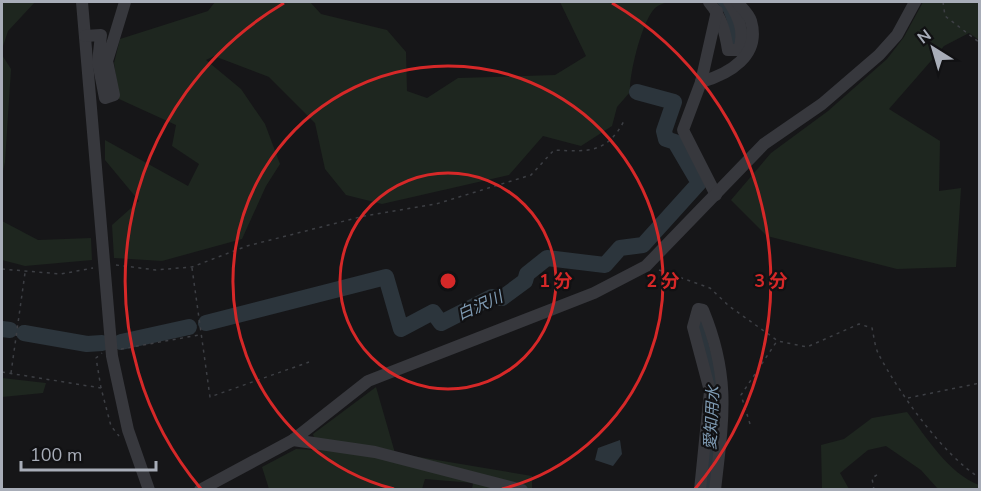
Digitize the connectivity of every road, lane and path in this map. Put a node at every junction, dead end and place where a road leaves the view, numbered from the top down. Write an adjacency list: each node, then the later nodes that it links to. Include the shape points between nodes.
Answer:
1 (82, 2): 8 (street)
2 (125, 2): 8 (street, via 107,61 114,95 105,98 98,62 101,35)
3 (729, 2): 7 (street, via 743,38 739,50 728,50 725,30)
4 (737, 2): 10 (street, via 751,20 752,44 741,63 723,76)
5 (915, 2): 12 (street, via 897,34 879,55 822,104 764,144)
6 (943, 2): 9 (path, via 945,16)
7 (713, 6): 10 (street)
8 (85, 36): 34 (street, via 112,356 128,430)
9 (980, 43)
10 (701, 82): 12 (street, via 683,130)
11 (625, 119): 16 (path, via 617,135 589,152 554,150 531,175 436,204 364,216 247,246)
12 (716, 195): 14 (street)
13 (116, 265): 16 (path, via 156,270)
14 (646, 266): 20 (path, via 710,288); 31 (street, via 594,293 368,381)
15 (94, 267): 18 (path, via 61,274)
16 (192, 267): 19 (path)
17 (2, 269): 18 (path)
18 (25, 273): 25 (path)
19 (200, 334): 21 (path); 23 (path, via 210,397)
20 (778, 341): 28 (path, via 807,348 859,324 872,328 878,354); 29 (path, via 741,395)
21 (117, 350)
22 (103, 352): 27 (path, via 96,358)
23 (309, 363)
24 (2, 372): 25 (path)
25 (11, 373): 27 (path)
26 (980, 383): 28 (path)
27 (101, 388): 30 (path, via 111,426)
28 (908, 399): 33 (path, via 927,429 961,467)
29 (750, 424)
30 (122, 440)
31 (293, 440): 35 (street); 36 (street, via 375,452)
32 (880, 473): 39 (path, via 872,478)
33 (980, 478)
34 (149, 489)
35 (200, 489)
36 (522, 489)
37 (700, 489): 38 (street, via 710,391 693,327 698,309 703,310 707,320 723,386)
38 (715, 489)
39 (874, 489)

